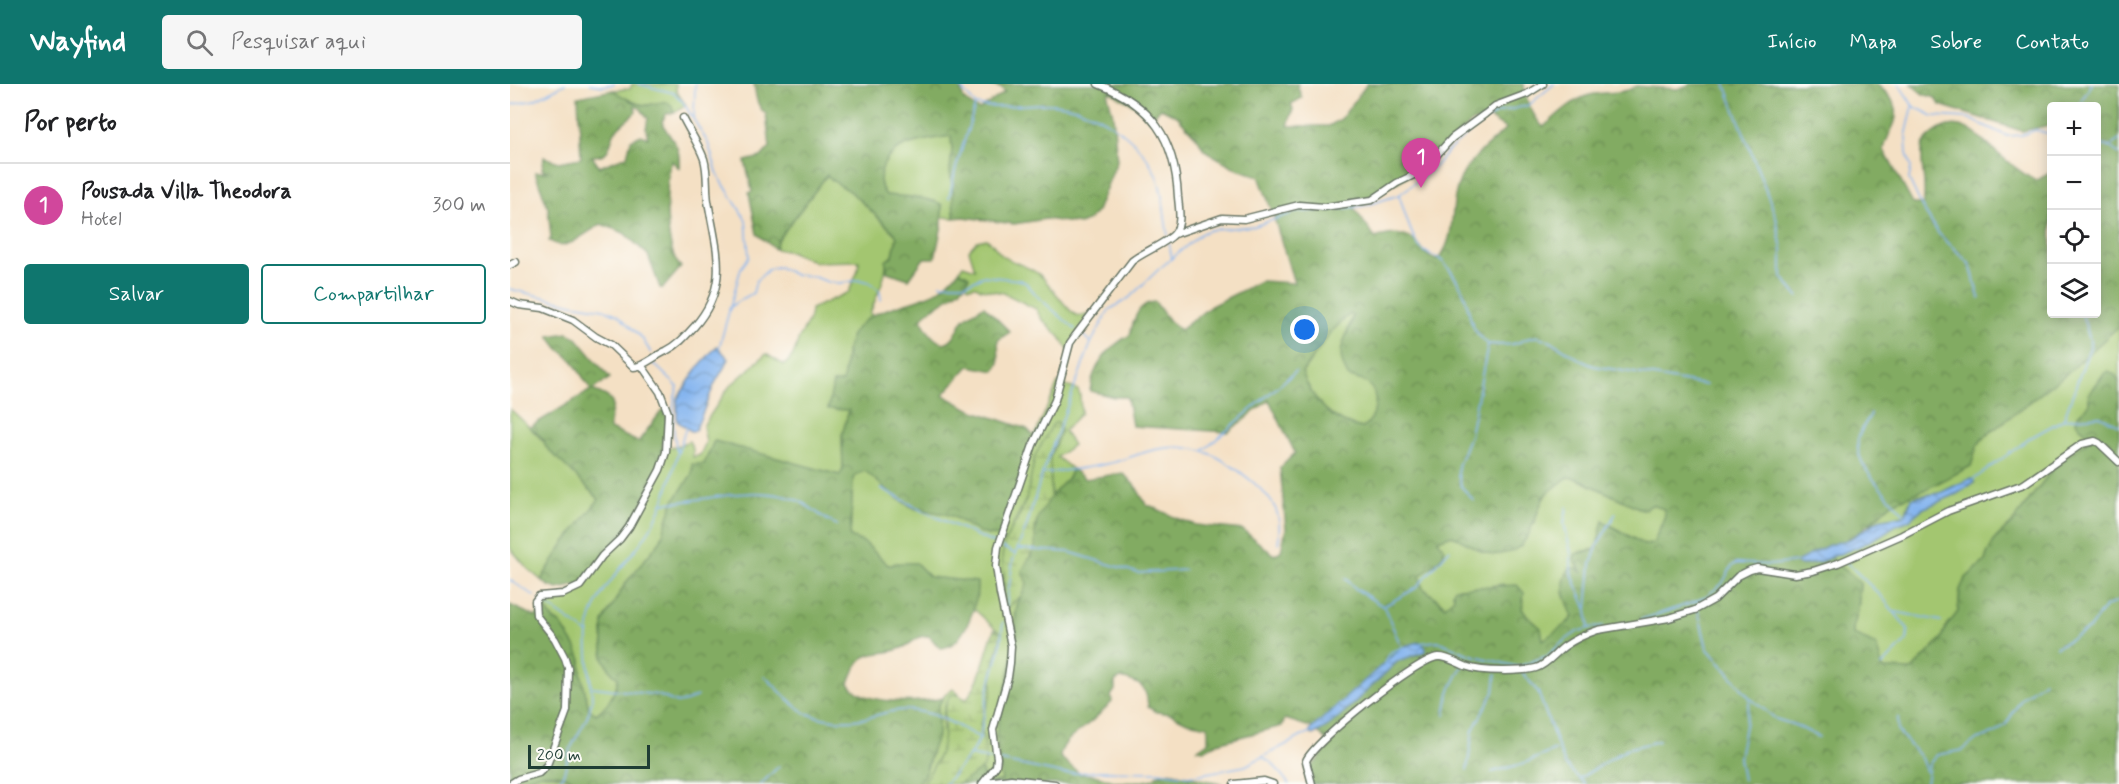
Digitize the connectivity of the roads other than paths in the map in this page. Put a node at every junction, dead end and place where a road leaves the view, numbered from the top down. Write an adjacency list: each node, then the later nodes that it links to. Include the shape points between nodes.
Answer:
1 (1098, 84): 4 (street, via 1135,103 1159,128 1168,144 1178,185 1180,219)
2 (1543, 84): 4 (street, via 1496,106 1452,138 1422,171 1372,200 1329,207 1299,205 1244,219 1222,218)
3 (683, 118): 6 (street, via 705,162 718,254 714,298 679,343)
4 (1175, 234): 8 (street, via 1132,261 1070,343 1055,400 1033,445 998,548 999,594 1011,646 1008,678 993,730 996,766)
5 (510, 301): 6 (street, via 573,320 611,345 631,366)
6 (642, 366): 9 (street, via 660,392 668,413 666,452 628,527 580,586 563,594 539,596 535,601 536,615 555,639 568,668 567,711 546,765 539,773)
7 (2119, 462): 13 (street, via 2095,441 2082,444 2024,484 1948,511 1838,563 1795,574 1750,570 1705,606 1669,618 1587,633 1534,669 1482,671 1444,657 1431,658 1355,712 1316,746 1306,761)
8 (983, 783): 10 (street, via 1011,779)
9 (510, 784)
10 (1055, 784)
11 (1234, 784): 12 (street)
12 (1273, 784)
13 (1312, 784)

